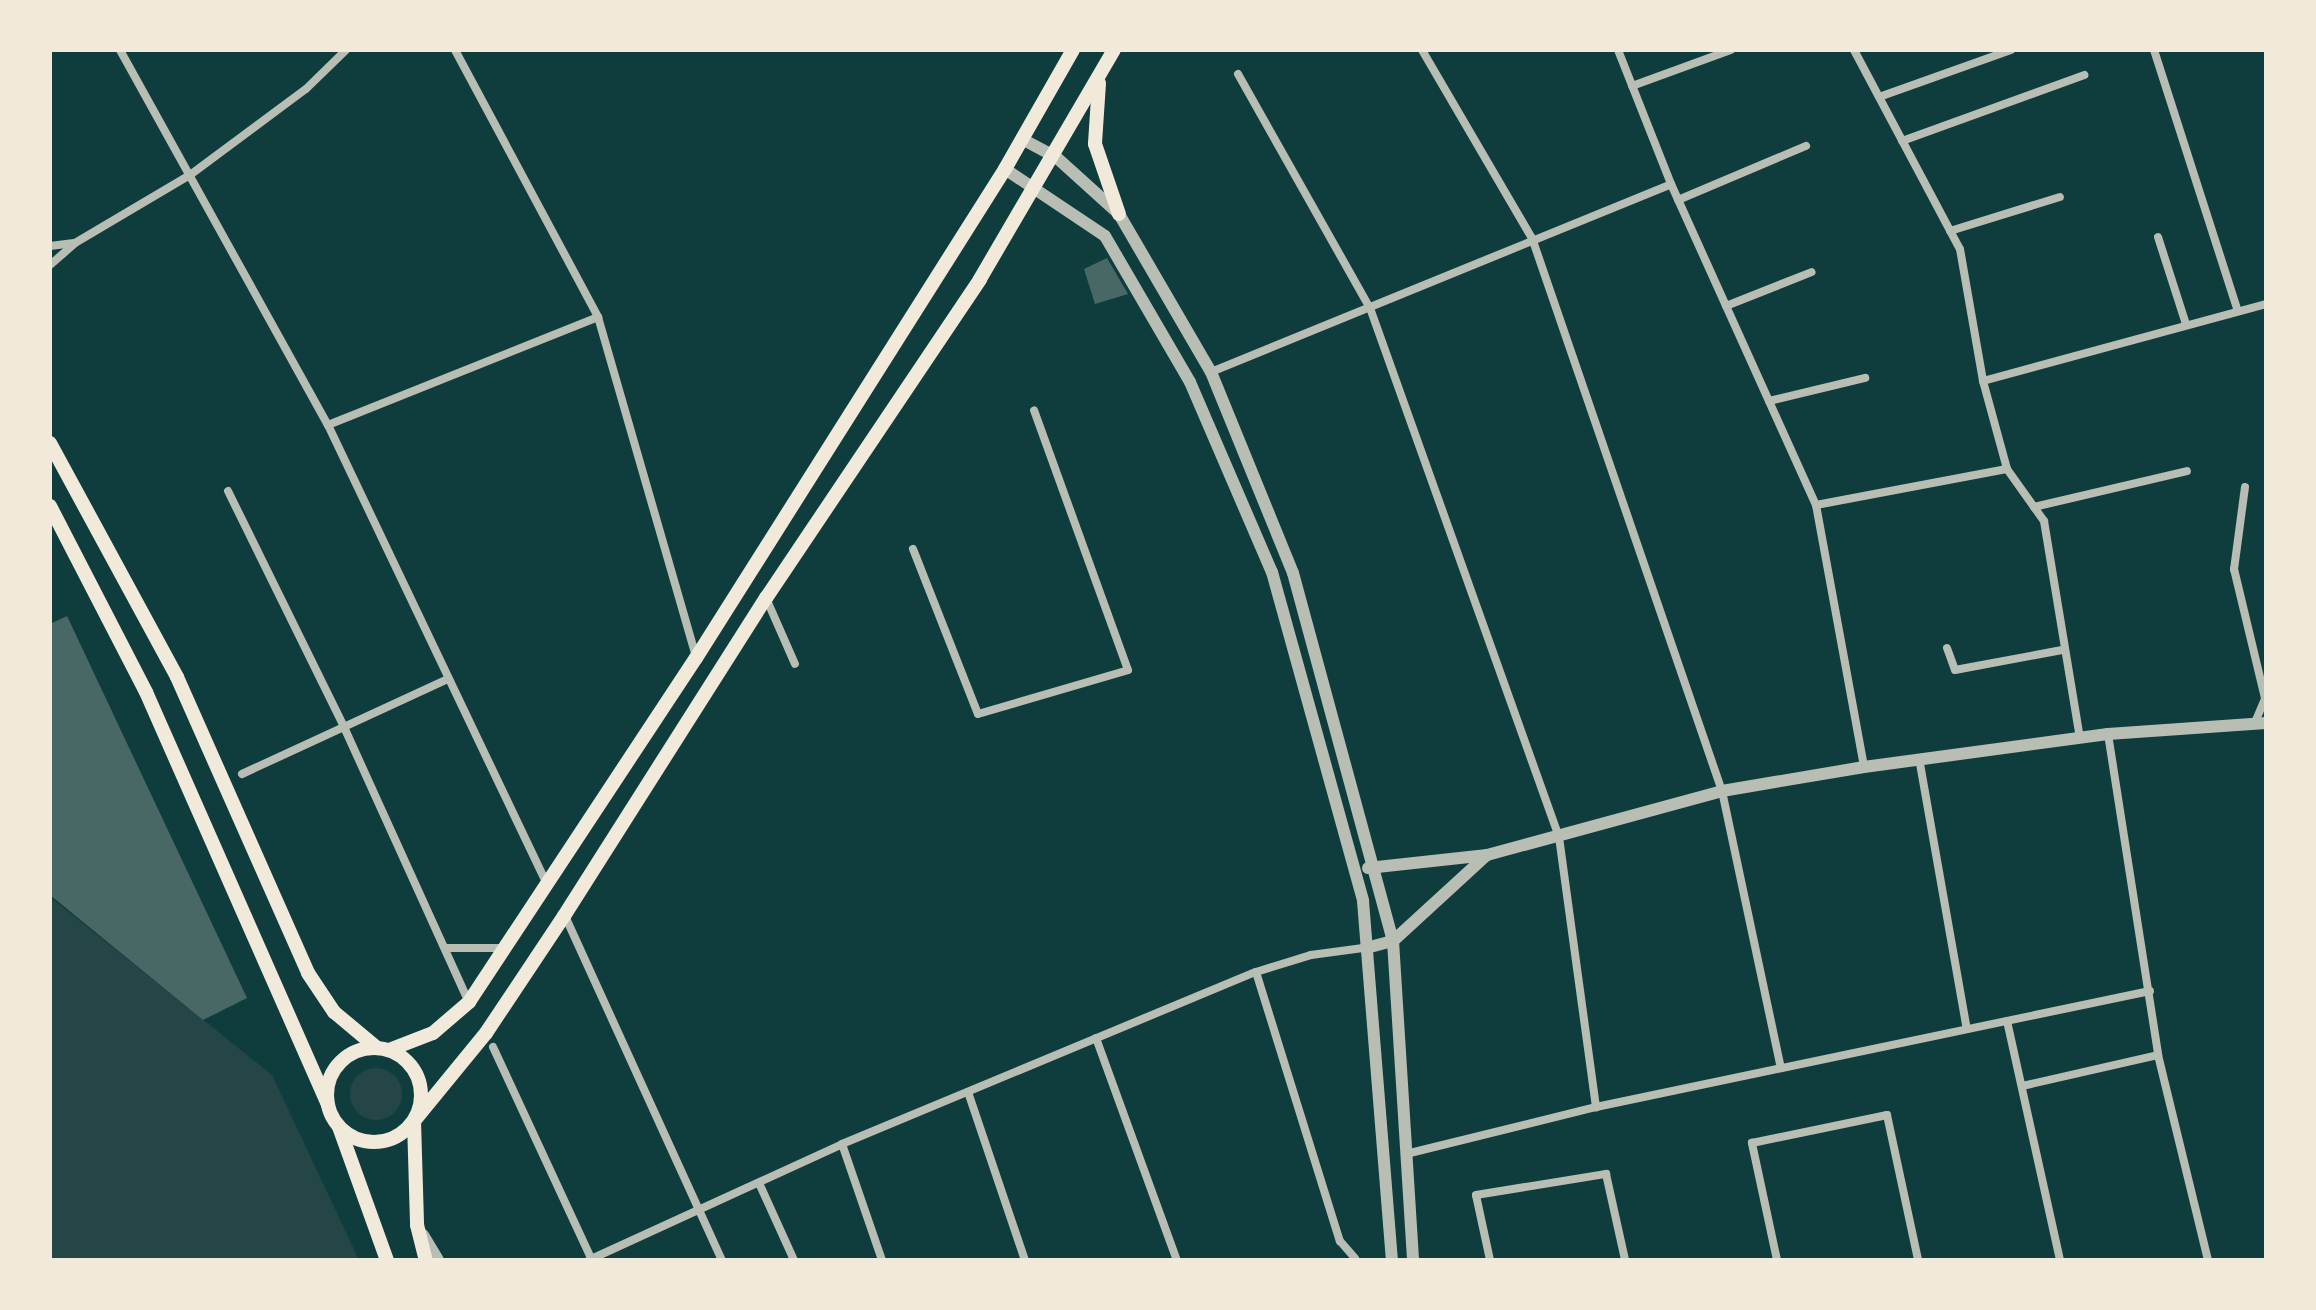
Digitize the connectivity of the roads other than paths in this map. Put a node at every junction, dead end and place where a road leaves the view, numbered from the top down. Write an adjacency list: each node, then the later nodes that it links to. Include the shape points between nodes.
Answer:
1 (120, 50): 22 (street)
2 (346, 50): 22 (street, via 306,89)
3 (455, 50): 39 (street)
4 (1073, 50): 17 (main road)
5 (1114, 50): 13 (main road)
6 (1422, 50): 30 (street)
7 (1618, 50): 15 (street)
8 (1731, 50): 15 (street)
9 (1854, 50): 16 (street)
10 (2011, 50): 16 (street)
11 (2154, 50): 38 (street)
12 (1238, 74): 37 (street)
13 (1100, 75): 20 (main road); 27 (main road, via 1095,144)
14 (2084, 75): 18 (street)
15 (1632, 86): 23 (street)
16 (1879, 97): 18 (street)
17 (1022, 139): 20 (street); 21 (main road)
18 (1902, 141): 28 (street)
19 (1806, 146): 26 (street)
20 (1056, 157): 24 (main road); 27 (street)
21 (1005, 169): 24 (street); 60 (main road)
22 (190, 175): 31 (street); 47 (street)
23 (1671, 184): 26 (street); 30 (street)
24 (1037, 187): 44 (street, via 1105,236); 57 (main road)
25 (2060, 197): 28 (street)
26 (1678, 200): 36 (street)
27 (1119, 214): 41 (street)
28 (1950, 231): 43 (street, via 1960,249)
29 (2158, 237): 40 (street)
30 (1532, 238): 37 (street); 71 (street)
31 (75, 243): 32 (street); 33 (street)
32 (50, 246)
33 (50, 265)
34 (1812, 272): 36 (street)
35 (2266, 304): 38 (street)
36 (1726, 306): 45 (street)
37 (1370, 308): 41 (street); 72 (street)
38 (2238, 311): 40 (street)
39 (598, 317): 47 (street); 60 (street)
40 (2186, 324): 43 (street)
41 (1211, 372): 44 (street); 74 (street, via 1293,573)
42 (1865, 378): 45 (street)
43 (1983, 381): 49 (street)
44 (1190, 382): 75 (street, via 1272,572)
45 (1769, 401): 53 (street)
46 (1034, 411): 56 (street, via 1128,670 978,714)
47 (328, 425): 62 (street)
48 (50, 443): 89 (main road, via 177,677 308,973 334,1012)
49 (2007, 469): 53 (street); 55 (street)
50 (2187, 471): 55 (street)
51 (2245, 487): 63 (street, via 2234,569)
52 (228, 491): 65 (street)
53 (1816, 505): 69 (street)
54 (50, 506): 94 (main road, via 146,692)
55 (2034, 507): 59 (street, via 2044,521)
56 (913, 549)
57 (766, 598): 61 (street); 77 (main road)
58 (1947, 648): 59 (street, via 1955,670)
59 (2062, 650): 67 (street)
60 (696, 658): 76 (main road)
61 (795, 664)
62 (448, 679): 65 (street); 76 (street)
63 (2266, 698): 64 (street)
64 (2261, 721): 66 (street)
65 (344, 727): 70 (street); 80 (street)
66 (2108, 734): 67 (street); 83 (street)
67 (2080, 738): 68 (street)
68 (1919, 758): 69 (street); 86 (street)
69 (1864, 767): 71 (street)
70 (242, 774)
71 (1722, 791): 72 (street); 91 (street)
72 (1559, 837): 73 (street); 95 (street)
73 (1487, 855): 74 (street); 78 (street)
74 (1375, 867): 75 (street); 78 (street)
75 (1356, 871): 79 (street)
76 (546, 882): 81 (main road)
77 (564, 916): 96 (main road, via 486,1033); 102 (street)
78 (1393, 941): 79 (street); 100 (street)
79 (1370, 947): 82 (street, via 1311,955); 99 (street)
80 (447, 948): 81 (street); 84 (street)
81 (504, 948): 84 (main road)
82 (1256, 972): 87 (street); 104 (street, via 1340,1241)
83 (2150, 991): 85 (street); 90 (street)
84 (469, 1002): 89 (main road, via 433,1033)
85 (2007, 1021): 86 (street); 92 (street)
86 (1967, 1029): 91 (street)
87 (1096, 1038): 93 (street); 113 (street)
88 (493, 1047): 108 (street)
89 (383, 1049): 94 (main road, via 342,1060 329,1080); 96 (main road, via 409,1063 420,1085)
90 (2158, 1055): 92 (street); 121 (street)
91 (1781, 1068): 95 (street)
92 (2022, 1086): 120 (street)
93 (968, 1092): 98 (street); 112 (street)
94 (328, 1105): 97 (main road)
95 (1596, 1107): 100 (street)
96 (414, 1121): 97 (main road, via 396,1137 372,1142); 103 (main road)
97 (339, 1126): 105 (main road)
98 (842, 1144): 101 (street); 111 (street)
99 (1387, 1153): 100 (street); 114 (street)
100 (1410, 1153): 115 (street)
101 (759, 1183): 102 (street); 110 (street)
102 (699, 1210): 108 (street); 109 (street)
103 (417, 1225): 106 (main road); 107 (street)
104 (1355, 1258)
105 (387, 1260)
106 (426, 1260)
107 (438, 1260)
108 (591, 1260)
109 (722, 1260)
110 (794, 1260)
111 (882, 1260)
112 (1025, 1260)
113 (1177, 1260)
114 (1392, 1260)
115 (1413, 1260)
116 (1490, 1260): 117 (street, via 1476,1195 1606,1174)
117 (1625, 1260)
118 (1777, 1260): 119 (street, via 1752,1143 1887,1115)
119 (1918, 1260)
120 (2060, 1260)
121 (2208, 1260)

